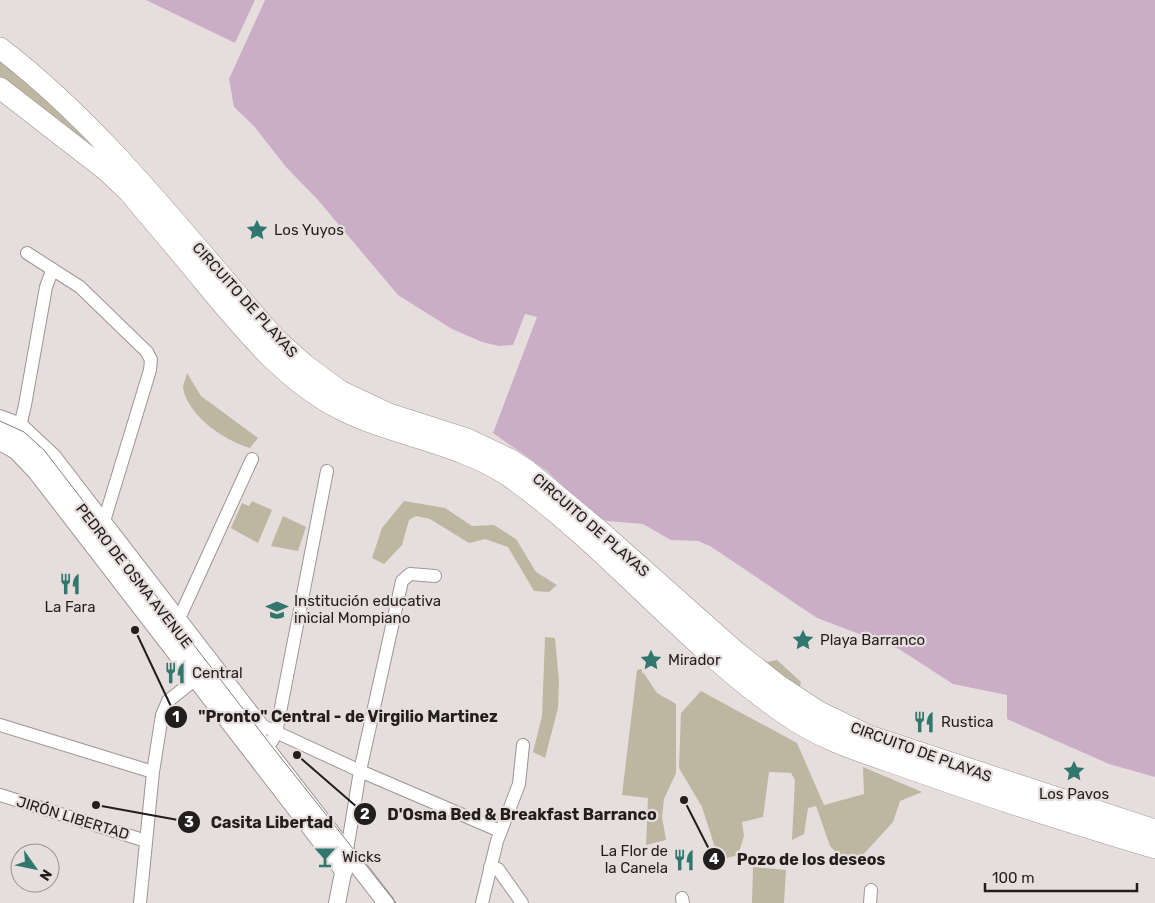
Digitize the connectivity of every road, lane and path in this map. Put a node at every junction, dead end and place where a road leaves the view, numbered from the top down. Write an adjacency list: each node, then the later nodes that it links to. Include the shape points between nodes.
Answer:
1 (0, 48): 21 (highway, CIRCUITO DE PLAYAS, via 69,109 127,168 277,340 340,391 389,414 467,439 528,471 735,651 819,712 869,736)
2 (0, 88): 24 (highway, CIRCUITO DE PLAYAS, via 107,171 129,192 263,350 293,378 339,408 378,426 473,458 505,474 551,508 738,679 787,716 843,745)
3 (27, 254): 4 (street)
4 (52, 272): 7 (street); 10 (street, via 80,287 147,352 151,360)
5 (0, 416): 7 (street)
6 (0, 429): 7 (main road, PEDRO DE OSMA AVENUE)
7 (12, 437): 10 (main road, PEDRO DE OSMA AVENUE, via 36,472); 10 (street, via 54,456)
8 (252, 459): 12 (street)
9 (327, 471): 15 (street)
10 (95, 529): 12 (main road, PEDRO DE OSMA AVENUE)
11 (435, 576): 18 (street, via 410,574 402,581)
12 (169, 625): 13 (main road, PEDRO DE OSMA AVENUE); 15 (street, via 257,720)
13 (201, 675): 17 (main road, PEDRO DE OSMA AVENUE); 19 (street, via 165,705)
14 (0, 725): 19 (street)
15 (276, 734): 17 (street); 18 (street)
16 (524, 745): 22 (street, via 519,784)
17 (261, 752): 25 (main road, PEDRO DE OSMA AVENUE); 27 (main road, PEDRO DE OSMA AVENUE)
18 (360, 771): 22 (street); 25 (street)
19 (154, 772): 23 (street)
20 (0, 795): 23 (street, JIRÓN LIBERTAD)
21 (1155, 830)
22 (500, 831): 26 (street)
23 (146, 841): 29 (street)
24 (1155, 848)
25 (347, 850): 27 (main road); 31 (main road, PEDRO DE OSMA AVENUE)
26 (490, 867): 32 (street); 33 (street, via 498,869)
27 (344, 872): 30 (main road)
28 (871, 890): 34 (street)
29 (140, 903)
30 (337, 903)
31 (386, 903)
32 (482, 903)
33 (522, 903)
34 (870, 903)

